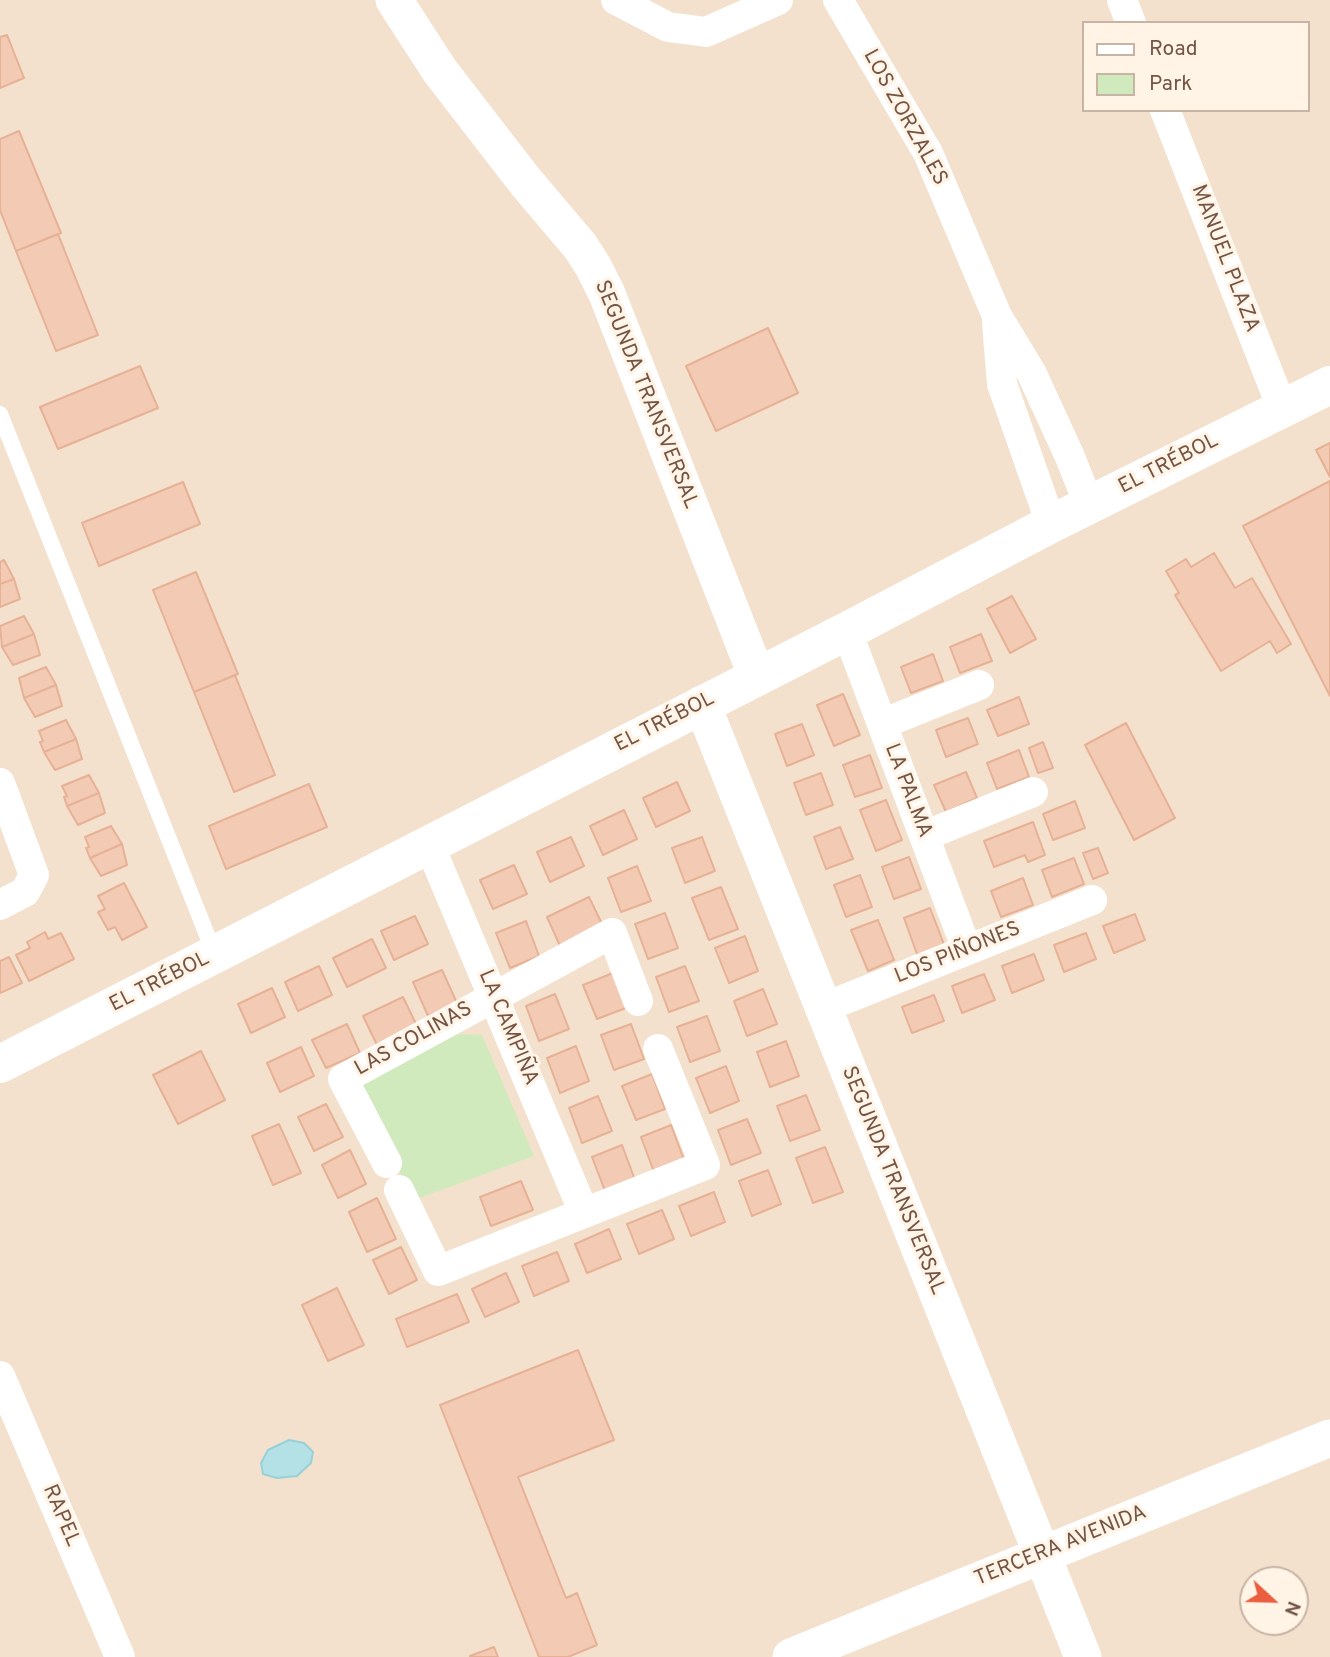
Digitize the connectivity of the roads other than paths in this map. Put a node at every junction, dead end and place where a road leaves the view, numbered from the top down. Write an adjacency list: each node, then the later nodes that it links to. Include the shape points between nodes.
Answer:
1 (394, 0): 15 (street, SEGUNDA TRANSVERSAL, via 449,82 593,266)
2 (617, 0): 3 (street, via 668,27 706,32)
3 (778, 0)
4 (838, 0): 8 (street, LOS ZORZALES, via 928,153)
5 (1122, 0): 6 (street)
6 (1130, 21)
7 (1166, 112): 10 (street, MANUEL PLAZA)
8 (997, 316): 12 (street, LOS ZORZALES, via 1032,374); 13 (street, LOS ZORZALES, via 1002,384)
9 (1330, 385): 10 (main road, EL TRÉBOL)
10 (1282, 408): 12 (main road, EL TRÉBOL)
11 (0, 414): 26 (lane)
12 (1089, 505): 13 (main road, EL TRÉBOL)
13 (1051, 524): 14 (main road, EL TRÉBOL)
14 (847, 632): 15 (main road, EL TRÉBOL); 18 (street, LA PALMA)
15 (757, 677): 17 (main road, EL TRÉBOL)
16 (979, 685): 18 (street)
17 (702, 704): 22 (main road, EL TRÉBOL); 29 (street, SEGUNDA TRANSVERSAL)
18 (882, 724): 21 (street, LA PALMA)
19 (0, 783): 24 (street, via 34,875 25,892)
20 (1033, 792): 21 (street)
21 (924, 836): 25 (street, LA PALMA)
22 (429, 844): 26 (main road, EL TRÉBOL); 27 (street, LA CAMPIÑA)
23 (1093, 900): 25 (street, LOS PIÑONES)
24 (0, 905)
25 (967, 950): 29 (street, LOS PIÑONES)
26 (215, 955): 31 (main road, EL TRÉBOL)
27 (494, 997): 28 (street, via 612,933); 32 (street, LAS COLINAS, via 343,1079); 34 (street, LA CAMPIÑA)
28 (638, 1001)
29 (823, 1008): 37 (street, SEGUNDA TRANSVERSAL)
30 (658, 1049): 34 (street, via 705,1165)
31 (0, 1064)
32 (387, 1163)
33 (398, 1190): 34 (street, via 439,1271)
34 (584, 1213)
35 (0, 1376): 38 (street, RAPEL)
36 (1330, 1438): 37 (street, TERCERA AVENIDA)
37 (1042, 1555): 39 (street, TERCERA AVENIDA); 40 (street, SEGUNDA TRANSVERSAL)
38 (120, 1657)
39 (791, 1657)
40 (1083, 1657)

